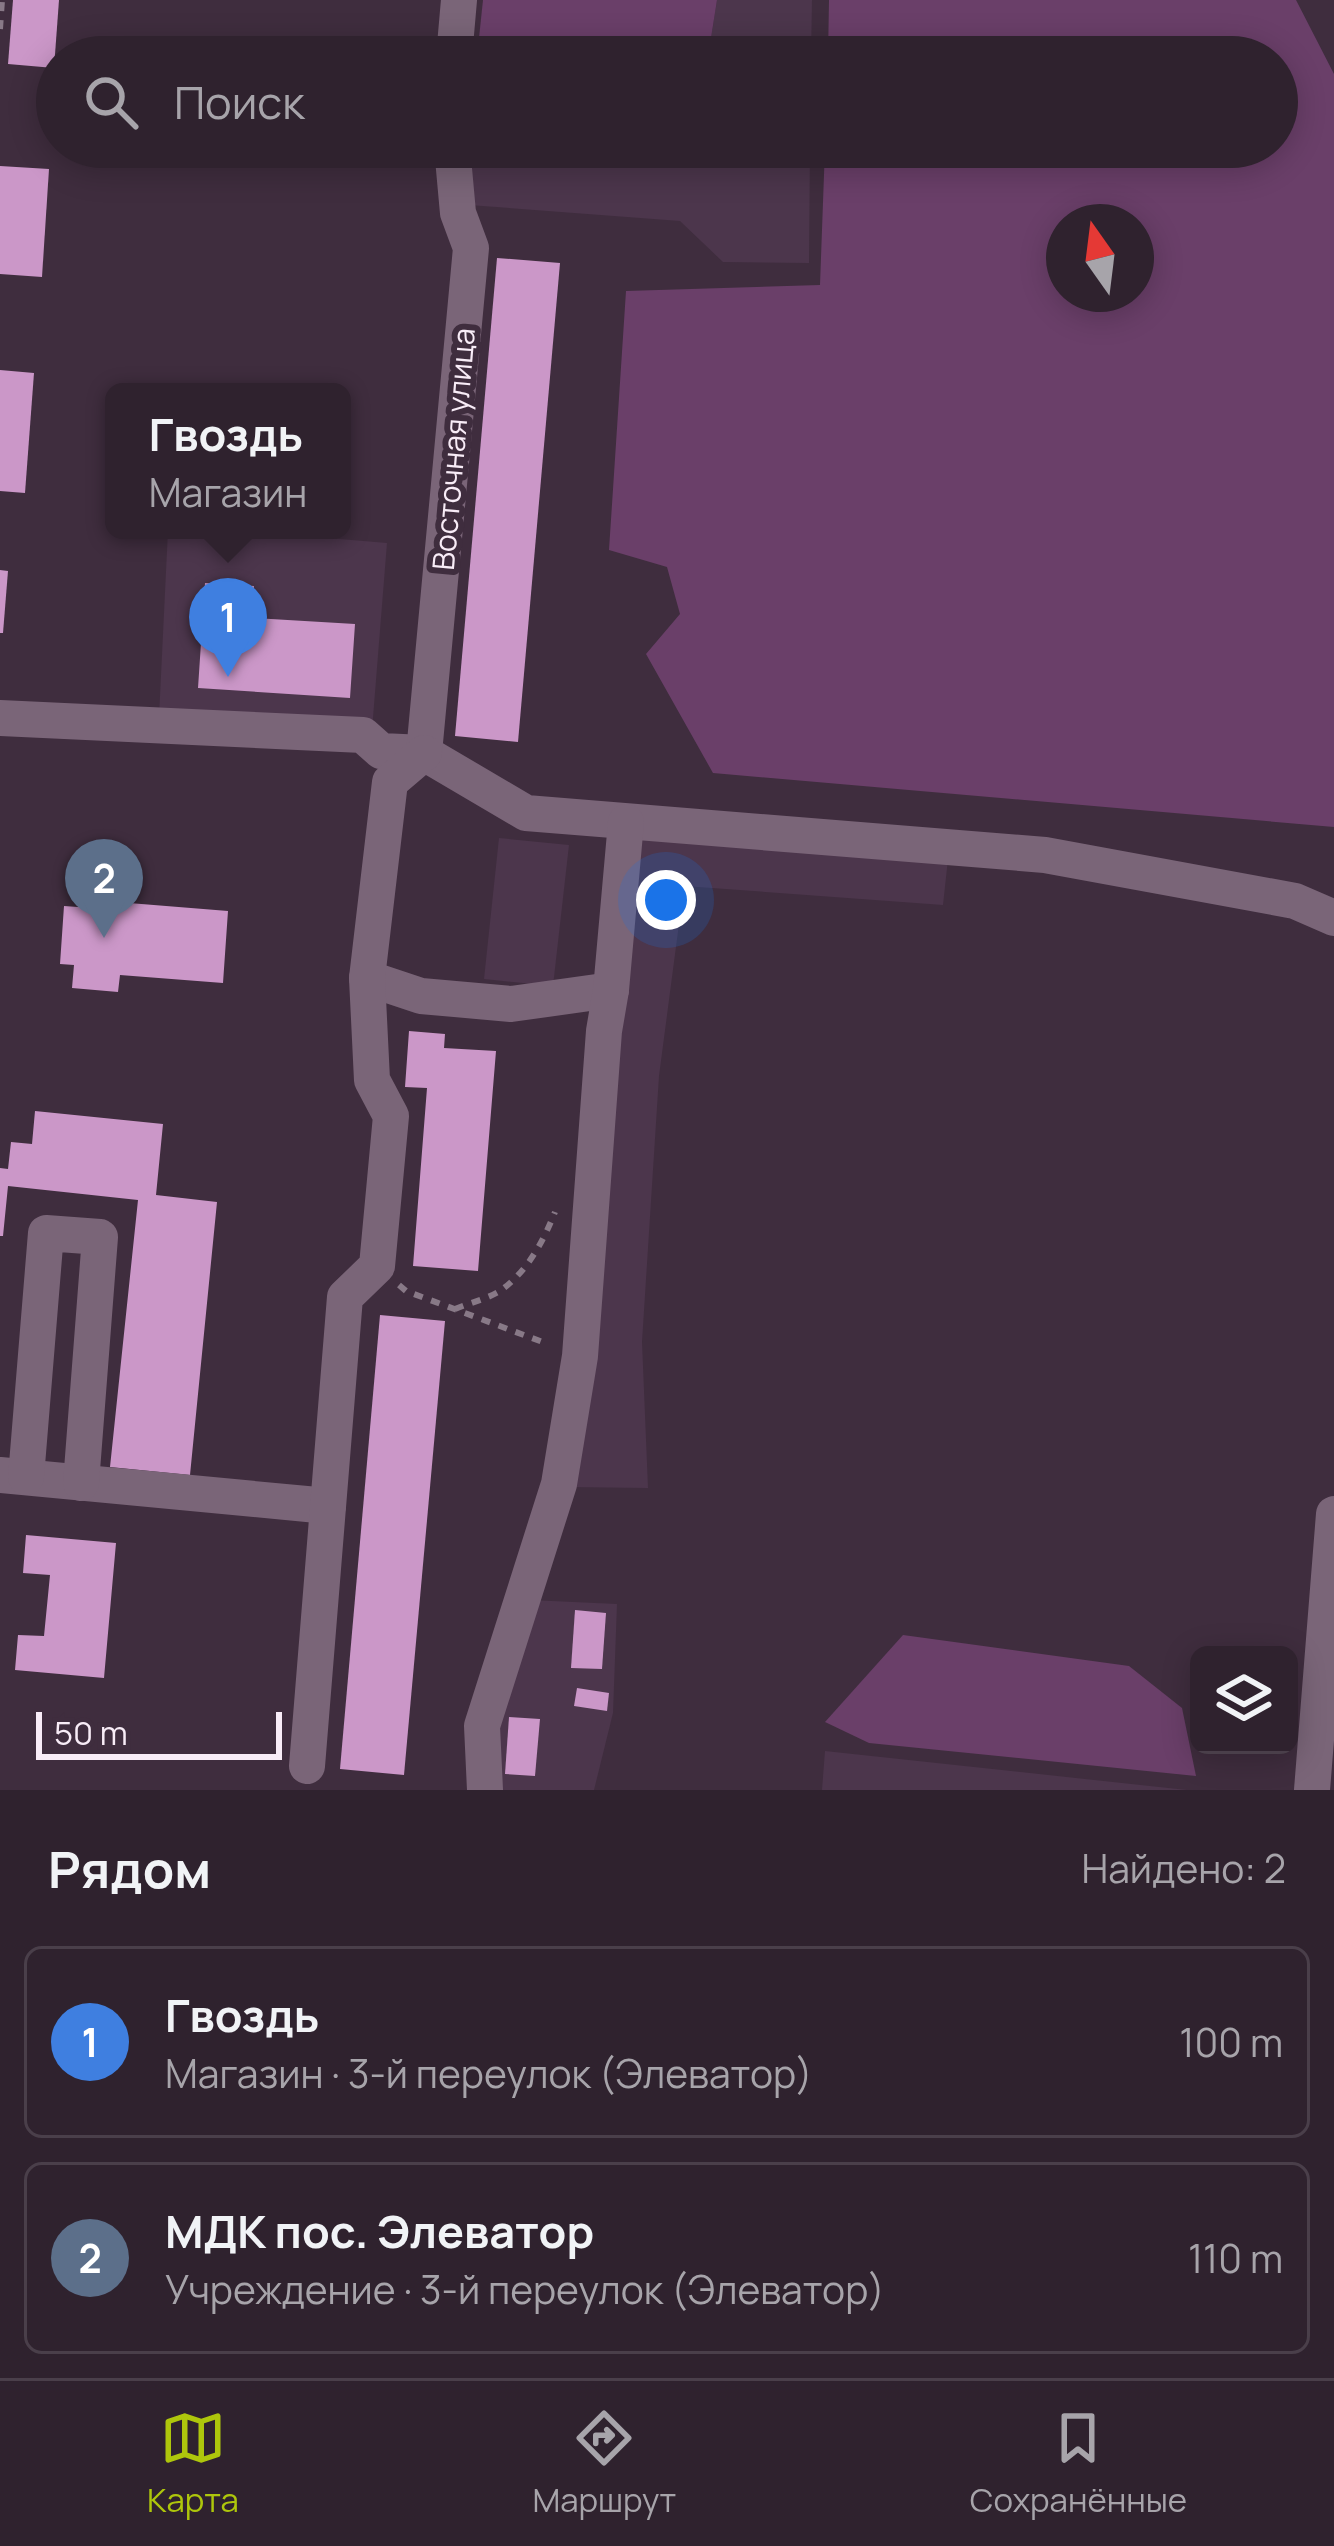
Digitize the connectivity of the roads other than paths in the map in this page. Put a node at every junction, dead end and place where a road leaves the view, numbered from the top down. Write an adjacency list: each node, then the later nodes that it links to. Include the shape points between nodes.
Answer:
1 (459, 0): 2 (street)
2 (456, 36)
3 (454, 168): 5 (street, Восточная улица, via 471,248)
4 (0, 718): 5 (street, via 363,735 382,751)
5 (424, 753): 6 (street, via 526,813); 8 (street, via 390,782)
6 (626, 822): 7 (street, via 1045,855 1295,901); 9 (street)
7 (1334, 918)
8 (367, 977): 9 (street, via 421,996 511,1004); 12 (street, via 372,1079 391,1115 377,1266 345,1297)
9 (611, 989): 15 (street, via 580,1356 560,1484 482,1726)
10 (13, 1476): 11 (street); 11 (street, via 46,1233 100,1237)
11 (81, 1483): 12 (street)
12 (328, 1506): 14 (street)
13 (1334, 1514): 16 (street)
14 (307, 1766)
15 (485, 1790)
16 (1312, 1790)

